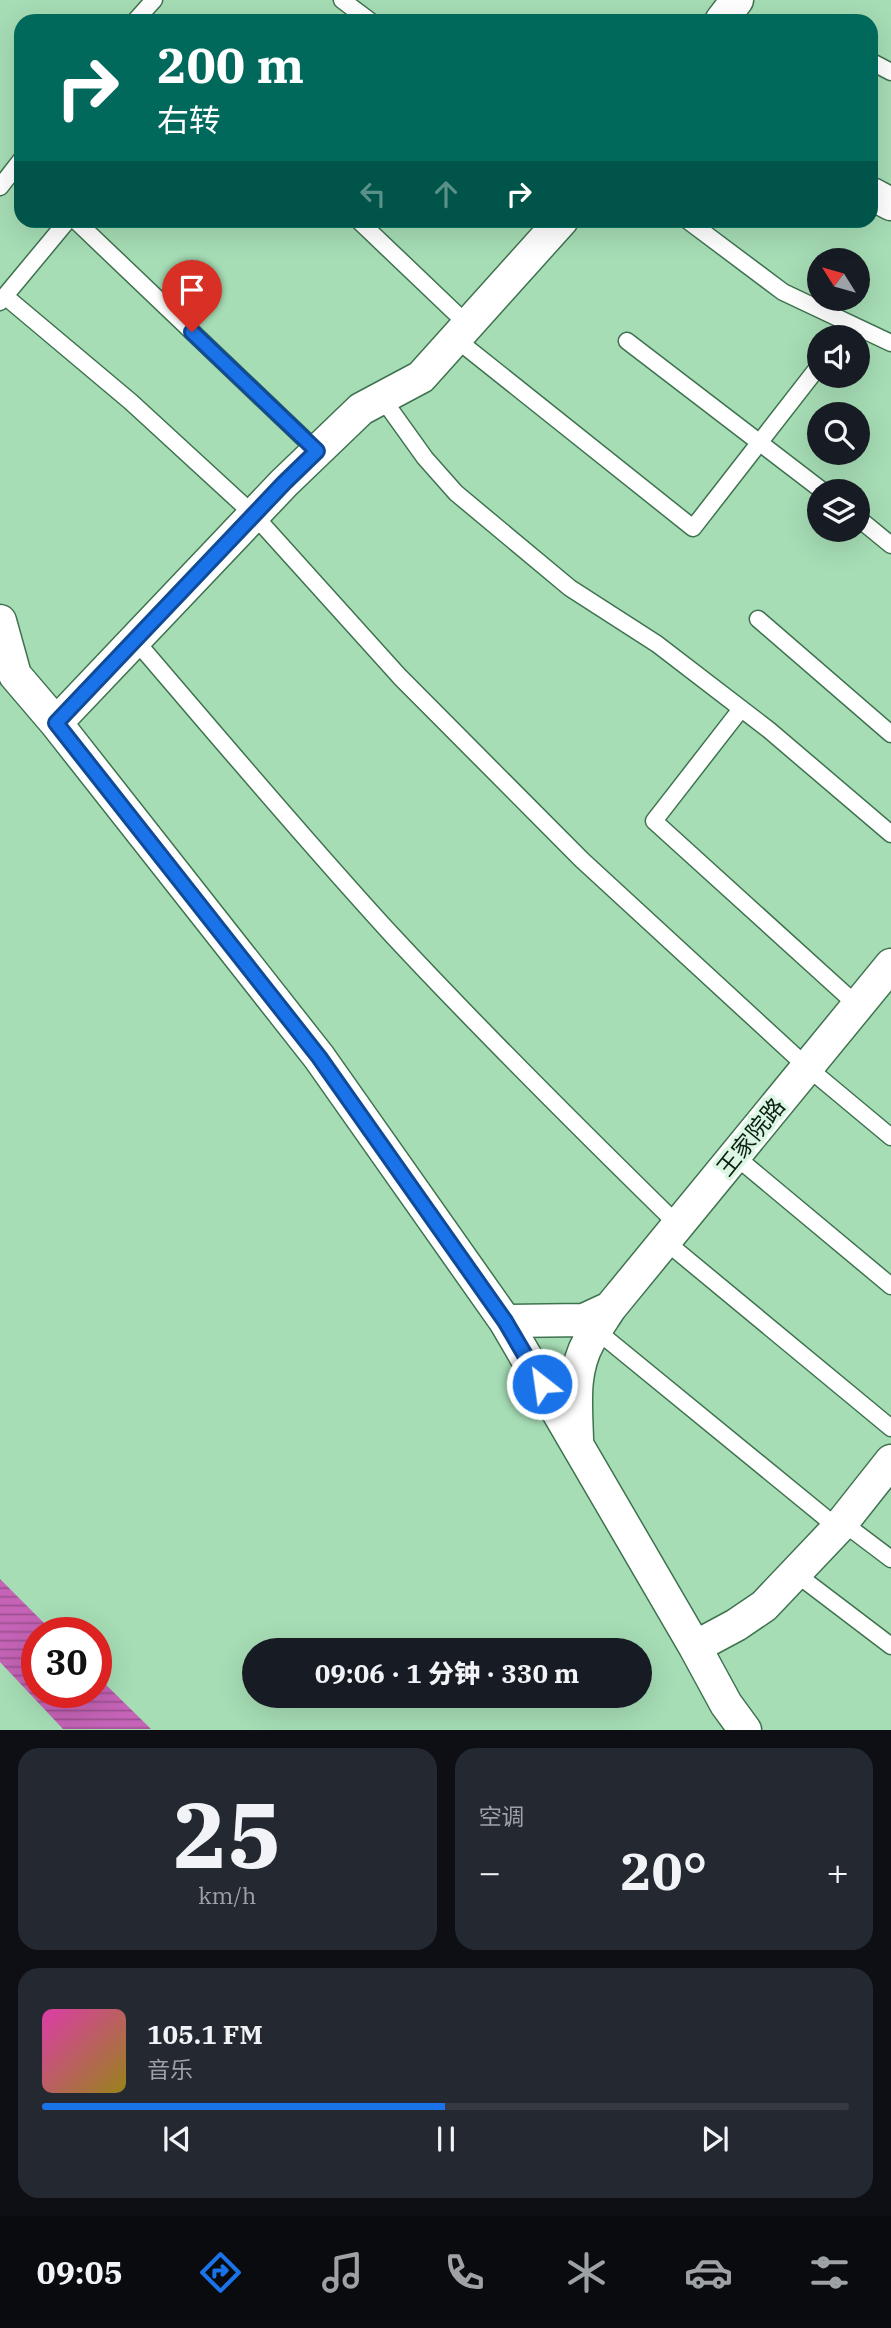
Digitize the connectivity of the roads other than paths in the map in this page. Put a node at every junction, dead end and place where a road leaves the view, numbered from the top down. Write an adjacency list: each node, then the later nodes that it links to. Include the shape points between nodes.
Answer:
1 (154, 0): 4 (lane)
2 (342, 0): 5 (lane)
3 (737, 0): 6 (street)
4 (143, 14)
5 (361, 14)
6 (726, 14)
7 (14, 169): 8 (lane)
8 (0, 187)
9 (62, 228): 14 (lane)
10 (83, 228): 23 (lane)
11 (365, 228): 16 (lane)
12 (555, 228): 16 (street)
13 (698, 228): 15 (lane, via 783,292)
14 (3, 300): 25 (lane, via 131,402)
15 (836, 325)
16 (462, 332): 21 (street, via 421,377); 22 (lane, via 693,528)
17 (870, 337): 19 (lane)
18 (627, 341): 22 (lane)
19 (891, 343)
20 (807, 381): 22 (lane)
21 (382, 398): 23 (street, via 361,409); 31 (lane, via 456,493 570,588 657,645)
22 (760, 441): 24 (lane)
23 (317, 451): 25 (street)
24 (808, 479)
25 (254, 515): 30 (street); 37 (lane, via 400,677 582,860)
26 (870, 528): 27 (lane)
27 (891, 545)
28 (758, 619): 33 (lane)
29 (0, 621): 32 (street, via 15,675)
30 (135, 640): 32 (street); 40 (lane, via 391,934)
31 (741, 709): 34 (lane); 36 (lane, via 654,821)
32 (56, 723): 43 (street, via 319,1057)
33 (891, 734)
34 (891, 834)
35 (888, 976): 36 (street, 王家院路)
36 (858, 1006): 37 (street, 王家院路)
37 (807, 1067): 38 (lane); 39 (street, 王家院路)
38 (891, 1137)
39 (735, 1156): 40 (street, 王家院路); 41 (lane)
40 (671, 1233): 42 (street, 王家院路); 44 (lane)
41 (891, 1286)
42 (597, 1319): 43 (street); 45 (street, 王家院路, via 578,1365); 47 (lane)
43 (505, 1321): 45 (street)
44 (891, 1428)
45 (578, 1446): 51 (street)
46 (887, 1474): 47 (street)
47 (840, 1525): 48 (lane); 49 (street)
48 (891, 1559)
49 (794, 1573): 50 (lane); 51 (street, via 764,1606)
50 (891, 1646)
51 (695, 1647): 52 (street)
52 (745, 1730)

